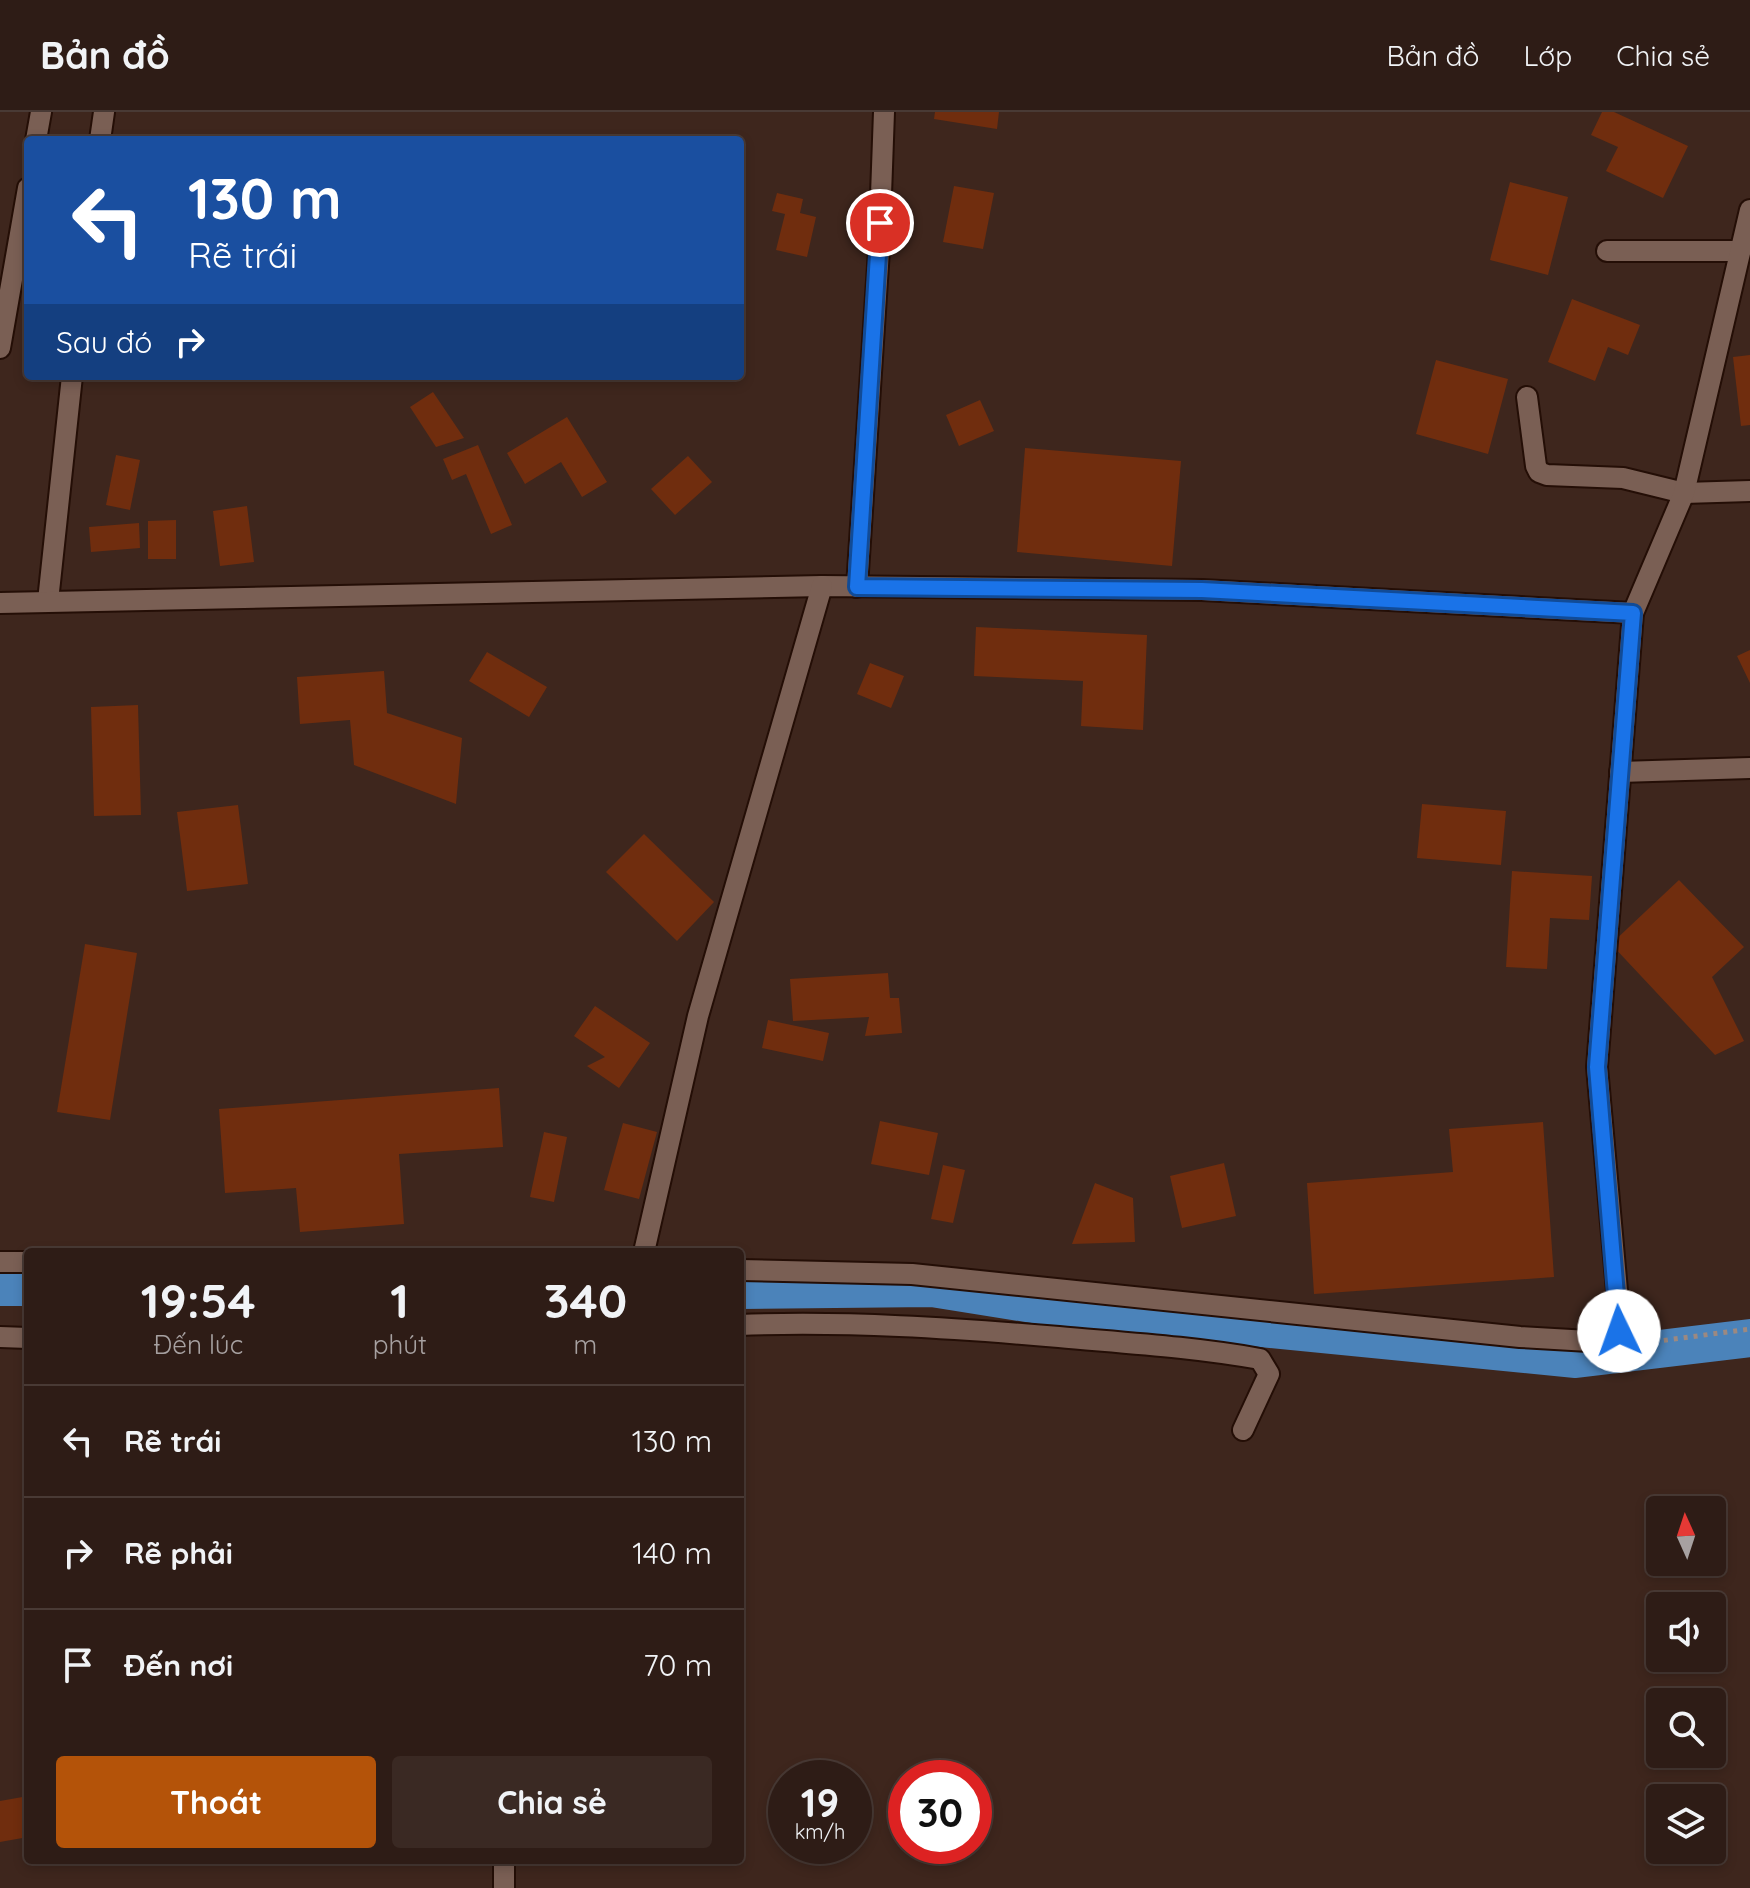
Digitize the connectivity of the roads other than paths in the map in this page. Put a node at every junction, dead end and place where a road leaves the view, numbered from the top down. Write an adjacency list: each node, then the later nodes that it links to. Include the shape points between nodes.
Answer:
1 (41, 112): 4 (street)
2 (104, 112): 5 (street)
3 (884, 112): 16 (street)
4 (37, 136)
5 (101, 136)
6 (1750, 210): 9 (street)
7 (24, 211): 10 (street)
8 (1607, 251): 9 (street)
9 (1740, 251): 14 (street)
10 (0, 348)
11 (72, 380): 17 (street)
12 (1527, 397): 14 (street, via 1539,472 1623,478)
13 (1750, 491): 14 (street)
14 (1684, 493): 19 (street)
15 (822, 586): 16 (street); 17 (street); 22 (street, via 698,1016)
16 (857, 587): 19 (street, via 1202,590)
17 (48, 601): 18 (street)
18 (0, 603)
19 (1633, 613): 21 (street)
20 (1750, 768): 21 (street)
21 (1620, 772): 25 (street, via 1597,1067 1620,1324 1606,1342 912,1274)
22 (645, 1248)
23 (0, 1262): 24 (street)
24 (24, 1262)
25 (744, 1270)
26 (744, 1325): 29 (street, via 995,1332 1260,1359 1269,1374)
27 (0, 1337): 28 (street)
28 (24, 1338)
29 (1243, 1430)
30 (504, 1864): 31 (street)
31 (504, 1888)

